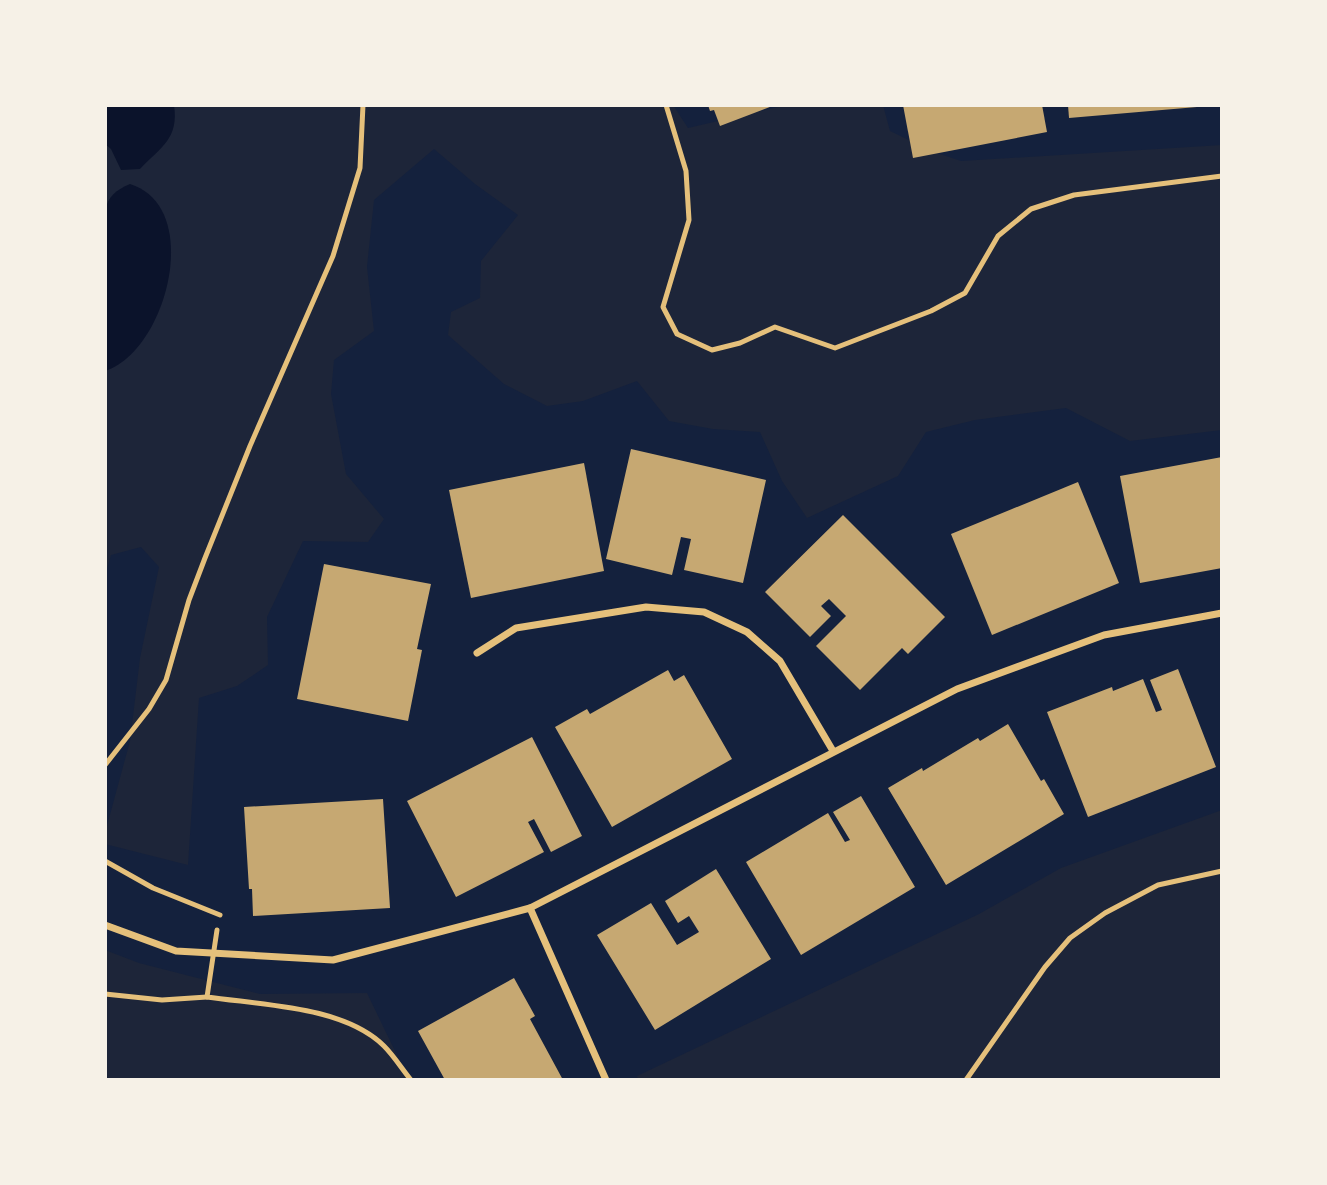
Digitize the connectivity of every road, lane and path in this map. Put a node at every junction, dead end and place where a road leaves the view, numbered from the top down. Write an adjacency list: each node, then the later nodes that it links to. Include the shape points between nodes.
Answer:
1 (363, 105): 7 (lane, via 360,168 333,256 205,558 166,680)
2 (666, 105): 3 (lane, via 686,172 689,220 663,307 677,334 712,350 775,327 835,348 931,312 965,293 998,236 1031,209 1074,195)
3 (1222, 176)
4 (1222, 613): 6 (street, via 1104,635 957,689)
5 (477, 653): 6 (street, via 516,628 646,607 704,612 747,632 780,661)
6 (833, 751): 10 (street)
7 (105, 765)
8 (105, 861): 11 (lane, via 153,888)
9 (1222, 871): 19 (lane, via 1158,885 1070,938)
10 (530, 908): 14 (street, via 333,960); 18 (street)
11 (220, 915)
12 (105, 925): 14 (street, via 176,951)
13 (217, 930): 14 (lane)
14 (215, 954): 16 (lane)
15 (105, 994): 16 (lane, via 162,1000)
16 (207, 997): 17 (lane, via 316,1013 358,1027 384,1045)
17 (411, 1080)
18 (606, 1080)
19 (966, 1080)

